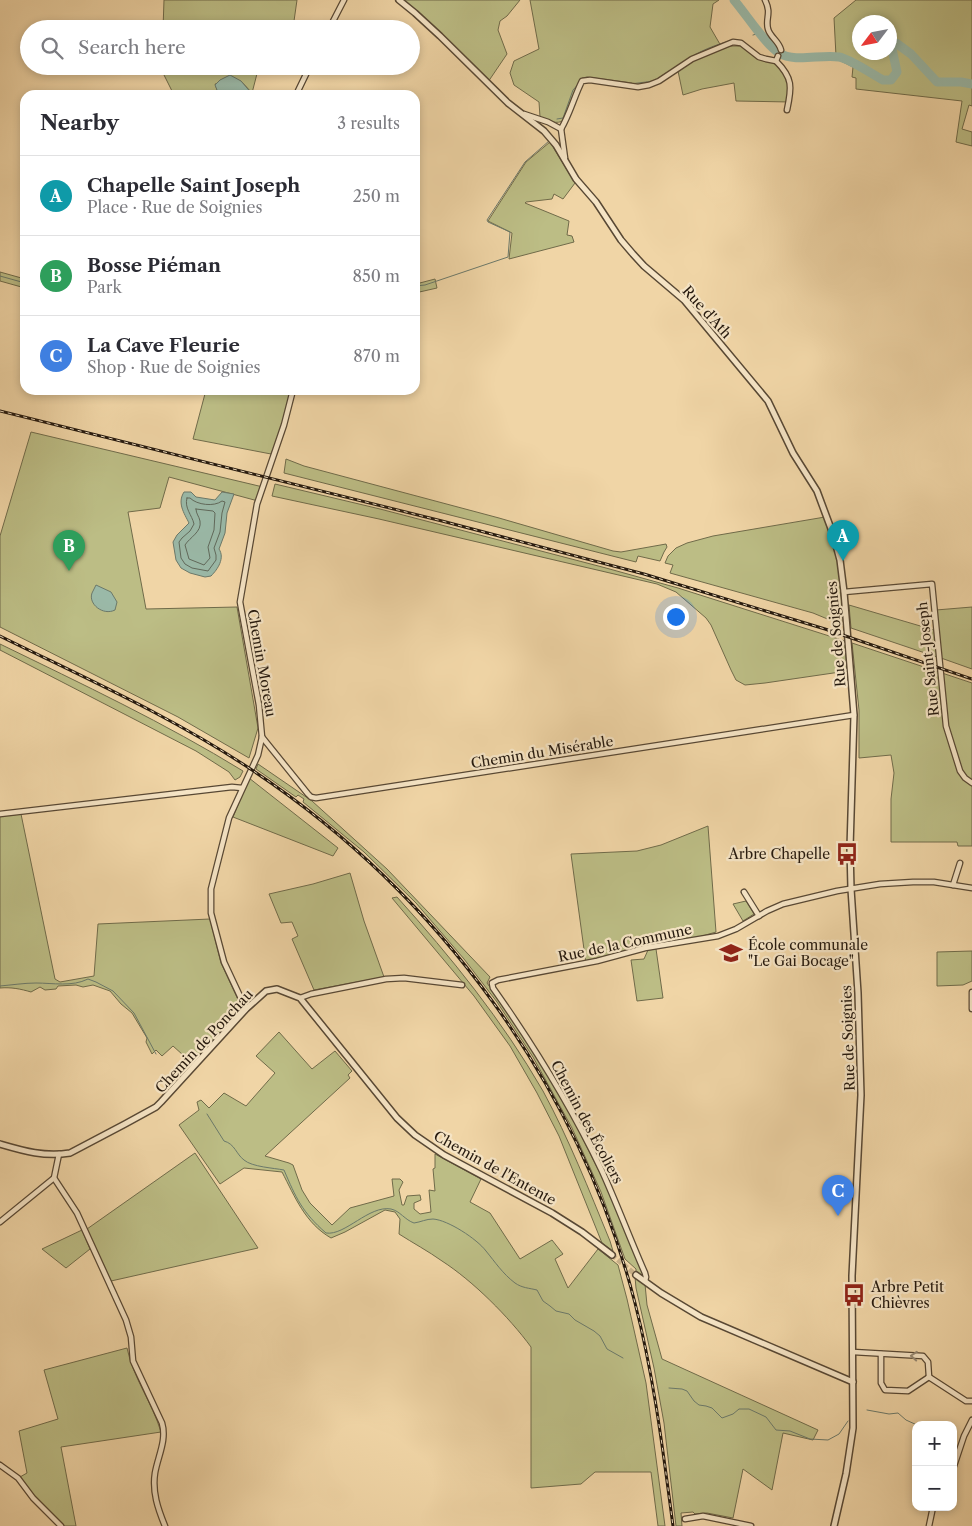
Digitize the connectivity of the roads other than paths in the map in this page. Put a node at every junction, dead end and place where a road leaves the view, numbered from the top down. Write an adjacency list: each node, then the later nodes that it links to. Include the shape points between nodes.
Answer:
1 (344, 0): 4 (street)
2 (399, 0): 9 (street, Rue d'Ath, via 508,103)
3 (765, 0): 5 (street, via 769,15 768,31)
4 (334, 20)
5 (781, 50)
6 (306, 75): 7 (street)
7 (298, 90)
8 (786, 110): 10 (street, via 789,78 777,58 759,57 741,42 733,42 692,59 649,85 638,87 582,80)
9 (524, 114): 10 (street, Rue d'Ath); 11 (street, Rue d'Ath, via 544,131)
10 (561, 129): 11 (street, Rue d'Ath)
11 (565, 160): 13 (street, Rue d'Ath, via 621,240 644,266 684,300 768,401 793,453)
12 (292, 395): 16 (street, Chemin Moreau, via 257,504 240,602)
13 (817, 491): 14 (street, Rue de Soignies, via 840,560)
14 (844, 592): 15 (street, Rue de Soignies); 17 (street, Rue Saint-Joseph, via 932,584 946,726 960,771)
15 (854, 715): 16 (street, Chemin du Misérable, via 316,798 308,794); 23 (street, Rue de Soignies)
16 (262, 737): 18 (street, via 258,755)
17 (972, 783)
18 (242, 788): 19 (street); 31 (street, via 229,818 211,889 212,913 224,962)
19 (0, 814)
20 (960, 863): 21 (street)
21 (953, 885): 22 (street, Rue de la Commune); 23 (street, Rue de la Commune, via 901,883)
22 (972, 888)
23 (851, 889): 25 (street, Rue de la Commune, via 789,902); 39 (street, Rue de Soignies, via 861,1095 852,1276)
24 (744, 892): 25 (street)
25 (759, 916): 26 (street, Rue de la Commune, via 718,936 645,948)
26 (492, 983): 38 (street, Chemin des Écoliers, via 548,1070 590,1148 645,1273)
27 (462, 984): 29 (street, via 386,979)
28 (972, 992): 30 (street)
29 (300, 998): 31 (street, Chemin de Ponchau, via 273,989 266,991); 36 (street, Chemin de l'Entente, via 397,1118 415,1135 444,1155 552,1213)
30 (972, 1008)
31 (246, 1009): 33 (street, Chemin de Ponchau, via 156,1107 70,1153)
32 (0, 1144): 33 (street, Chemin de Ponchau, via 30,1153)
33 (59, 1154): 34 (street)
34 (54, 1178): 35 (street); 50 (street, via 77,1214 126,1320 133,1361 162,1423 164,1439 154,1486 156,1503)
35 (0, 1222)
36 (612, 1255)
37 (636, 1274): 38 (street)
38 (645, 1281): 42 (street, via 701,1317)
39 (853, 1352): 40 (street); 42 (street, Rue de Soignies)
40 (881, 1354): 41 (street, one-way to 40, via 928,1362 923,1356); 41 (street, via 881,1383 885,1390 908,1391)
41 (929, 1377): 43 (street, via 966,1401)
42 (853, 1382): 52 (street, Rue de Soignies, via 853,1428)
43 (972, 1401)
44 (972, 1420): 46 (street)
45 (0, 1465): 49 (street, via 18,1478)
46 (954, 1466)
47 (932, 1511): 53 (street)
48 (685, 1519): 51 (street, via 703,1516)
49 (61, 1526)
50 (165, 1526)
51 (751, 1526)
52 (836, 1526)
53 (929, 1526)

